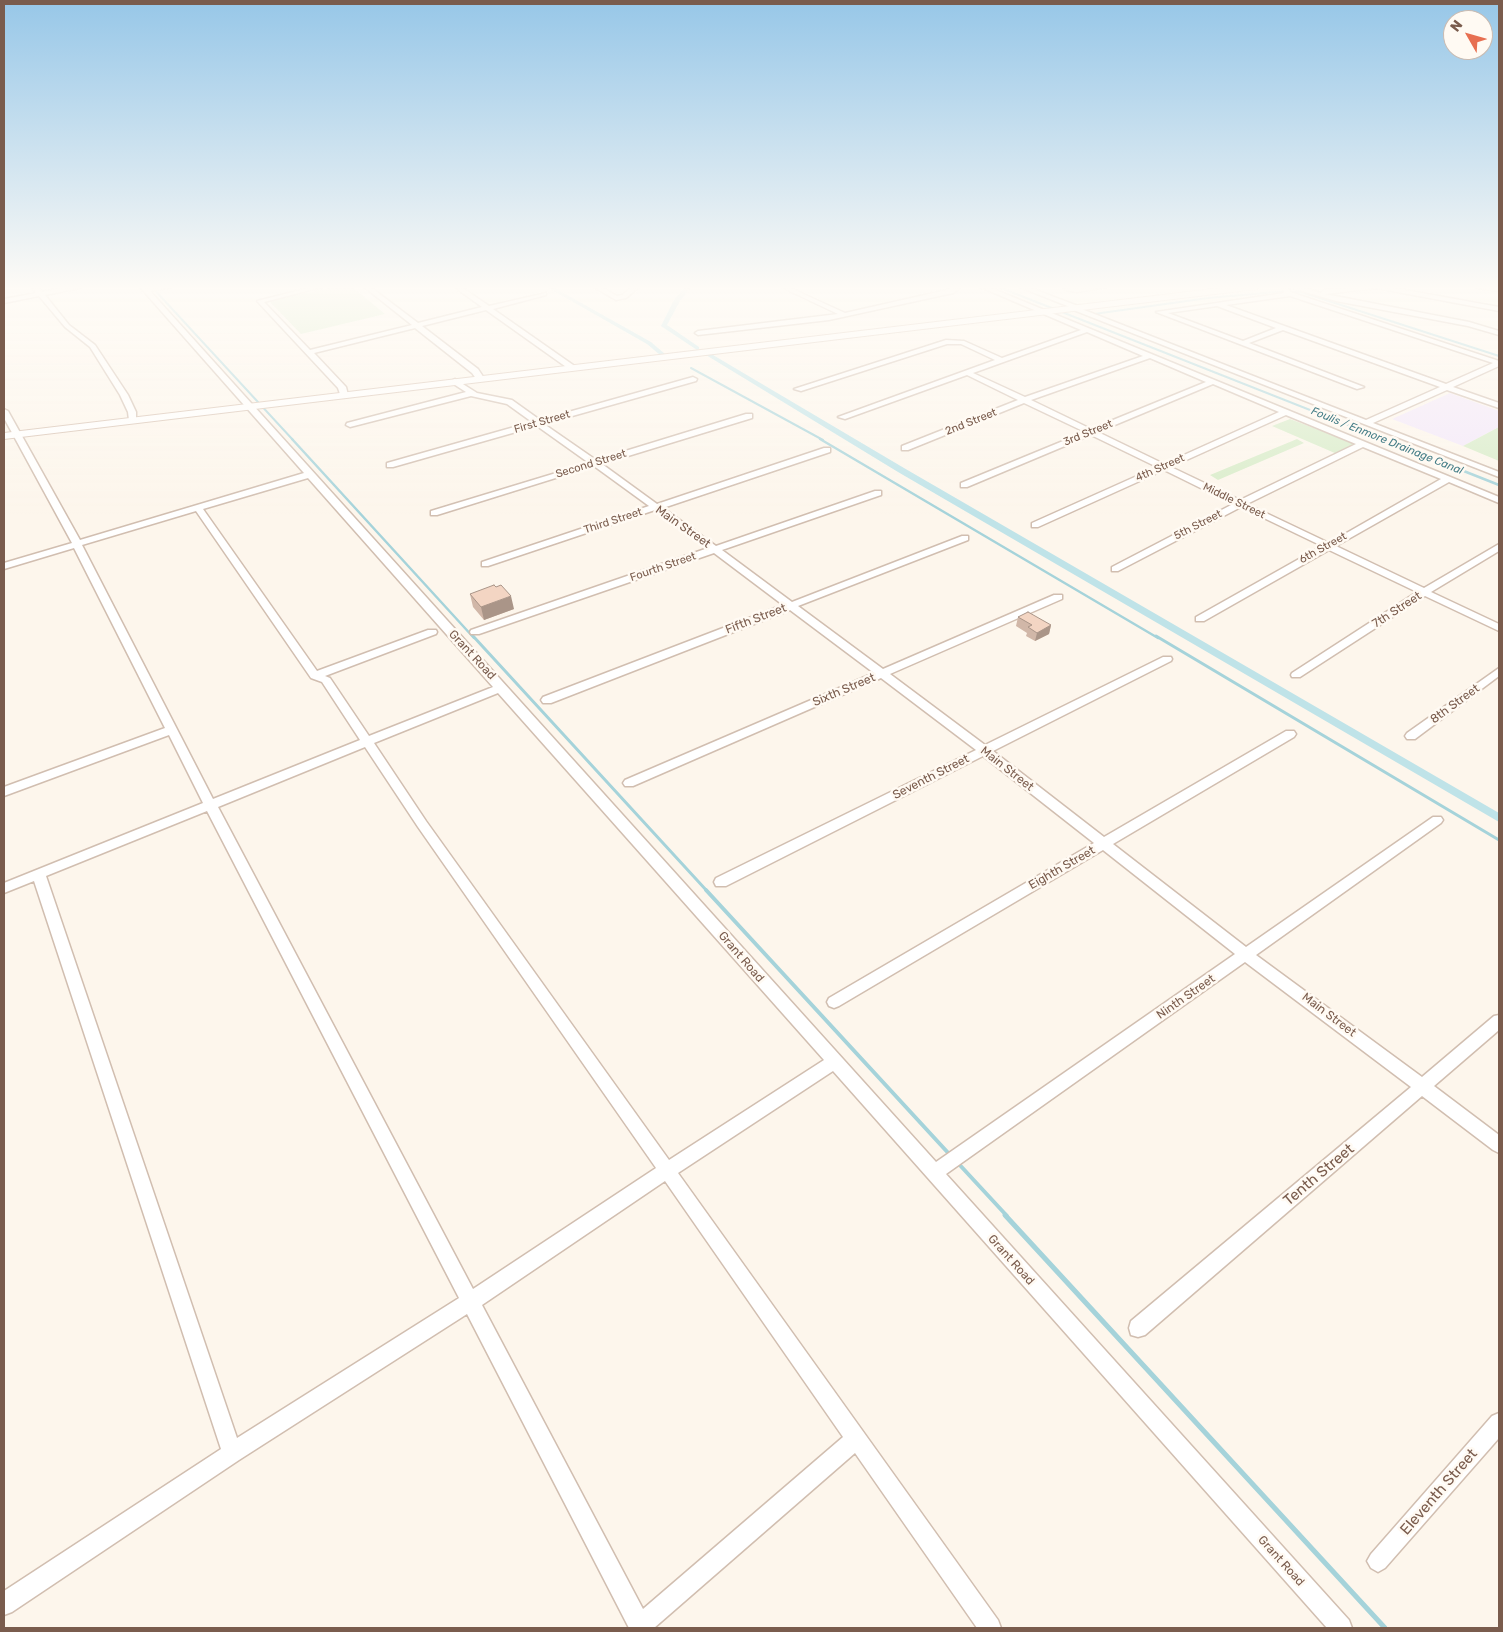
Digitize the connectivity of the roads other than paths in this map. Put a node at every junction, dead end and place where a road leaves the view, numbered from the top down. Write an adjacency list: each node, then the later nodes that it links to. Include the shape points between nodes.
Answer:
1 (103, 362): 33 (street, via 124,395)
2 (210, 362): 27 (street, Grant Road)
3 (319, 362): 24 (street)
4 (460, 362): 17 (street)
5 (565, 362): 15 (street)
6 (617, 362): 15 (main road)
7 (886, 362): 23 (street)
8 (1000, 362): 16 (street)
9 (1132, 362): 26 (street, 2nd Street)
10 (1164, 362): 20 (street)
11 (1213, 362): 35 (street)
12 (1294, 362): 21 (street)
13 (1377, 362): 22 (street)
14 (1499, 363): 22 (street)
15 (572, 367): 17 (main road)
16 (968, 373): 26 (street, Middle Street); 32 (street)
17 (477, 376): 19 (main road)
18 (693, 379): 34 (street, First Street)
19 (455, 381): 24 (main road); 25 (street)
20 (1212, 382): 30 (street); 37 (street, 3rd Street)
21 (1360, 387)
22 (1446, 387): 28 (street); 35 (street)
23 (798, 389)
24 (343, 391): 27 (main road)
25 (472, 393): 34 (street, Main Street, via 509,402); 36 (street)
26 (1025, 400): 37 (street, Middle Street); 40 (street, 2nd Street)
27 (249, 406): 33 (main road); 45 (street, Grant Road)
28 (1499, 406)
29 (4, 411): 38 (street)
30 (1286, 412): 39 (street); 44 (street, 4th Street)
31 (749, 416): 42 (street, Second Street)
32 (842, 417)
33 (132, 420): 38 (main road)
34 (538, 423): 42 (street, Main Street); 43 (street, First Street)
35 (1367, 423): 46 (street)
36 (350, 425)
37 (1091, 432): 44 (street, Middle Street); 48 (street, 3rd Street)
38 (10, 435): 57 (street)
39 (1363, 444): 47 (street); 51 (street, 5th Street)
40 (905, 448)
41 (827, 450): 53 (street, Third Street)
42 (594, 463): 53 (street, Main Street); 54 (street, Second Street)
43 (390, 465)
44 (1163, 467): 51 (street, Middle Street); 55 (street, 4th Street)
45 (311, 474): 52 (street); 76 (street, Grant Road)
46 (1499, 475)
47 (1448, 479): 50 (street); 58 (street, 6th Street)
48 (964, 484)
49 (878, 492): 60 (street, Fourth Street)
50 (1499, 500)
51 (1240, 504): 58 (street, Middle Street); 63 (street, 5th Street)
52 (197, 507): 57 (street); 75 (street)
53 (655, 507): 60 (street, Main Street); 61 (street, Third Street)
54 (434, 513)
55 (1034, 525)
56 (965, 538): 66 (street, Fifth Street)
57 (77, 544): 62 (street); 78 (street)
58 (1327, 546): 64 (street, Middle Street); 67 (street, 6th Street)
59 (1499, 547): 64 (street, 7th Street)
60 (715, 549): 66 (street, Main Street); 70 (street, Fourth Street)
61 (485, 564)
62 (4, 566)
63 (1115, 569)
64 (1424, 592): 68 (street, Middle Street); 74 (street, 7th Street)
65 (1058, 597): 73 (street, Sixth Street)
66 (790, 606): 73 (street, Main Street); 77 (street, Fifth Street)
67 (1200, 619)
68 (1499, 628)
69 (432, 632): 75 (street)
70 (475, 632)
71 (1168, 659): 82 (street, Seventh Street)
72 (1499, 671): 80 (street, 8th Street)
73 (882, 673): 82 (street, Main Street); 83 (street, Sixth Street)
74 (1296, 675)
75 (315, 676): 81 (street, via 326,680)
76 (502, 687): 81 (street); 94 (street, Grant Road)
77 (547, 700)
78 (173, 729): 84 (street); 85 (street)
79 (1290, 734): 87 (street, Eighth Street)
80 (1411, 736)
81 (367, 742): 85 (street); 97 (street)
82 (984, 750): 87 (street, Main Street); 89 (street, Seventh Street)
83 (629, 783)
84 (5, 787)
85 (211, 806): 88 (street); 99 (street)
86 (1437, 820): 91 (street, Ninth Street)
87 (1102, 844): 91 (street, Main Street); 92 (street, Eighth Street)
88 (39, 874): 90 (street); 103 (street)
89 (721, 882)
90 (4, 888)
91 (1246, 955): 95 (street, Main Street); 98 (street, Ninth Street)
92 (834, 1002)
93 (1499, 1021): 95 (street, Tenth Street)
94 (834, 1062): 97 (street); 98 (street, Grant Road)
95 (1423, 1086): 96 (street, Main Street); 100 (street, Tenth Street)
96 (1499, 1145)
97 (666, 1171): 99 (street); 102 (street)
98 (934, 1173): 108 (street, Grant Road)
99 (470, 1302): 103 (street); 106 (street)
100 (1138, 1328)
101 (1499, 1423): 104 (street, Eleventh Street)
102 (856, 1439): 106 (street); 107 (street)
103 (232, 1453): 105 (street)
104 (1378, 1562)
105 (4, 1604)
106 (640, 1627)
107 (990, 1628)
108 (1341, 1628)

